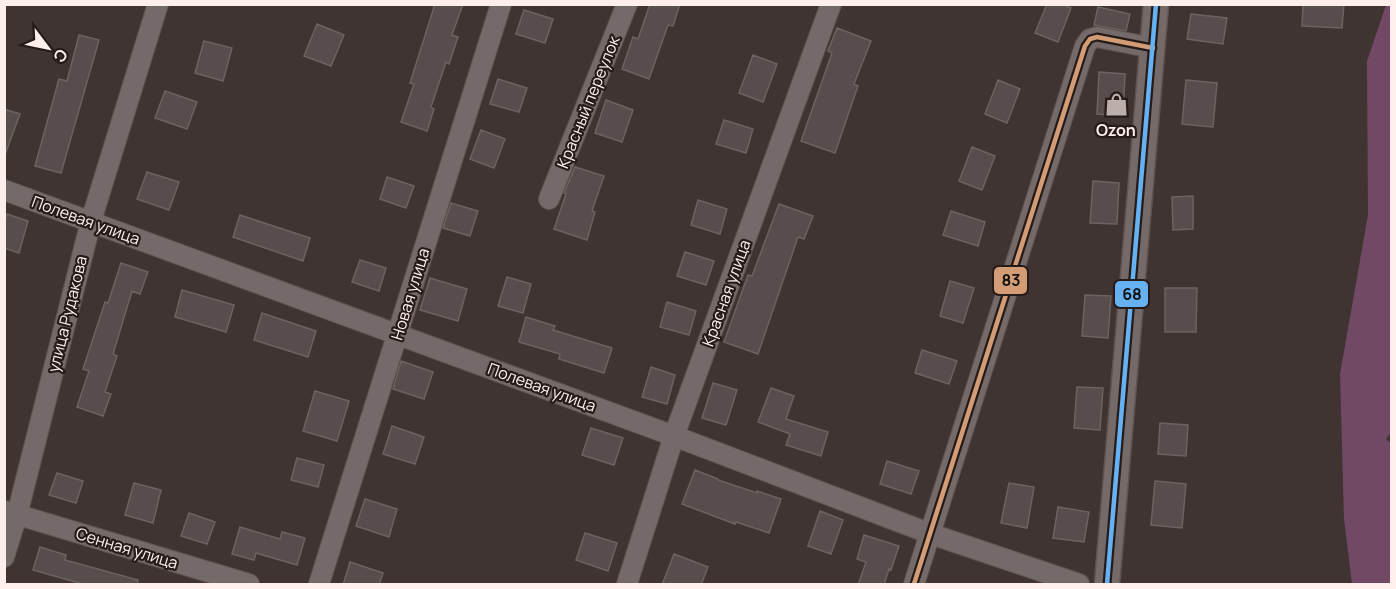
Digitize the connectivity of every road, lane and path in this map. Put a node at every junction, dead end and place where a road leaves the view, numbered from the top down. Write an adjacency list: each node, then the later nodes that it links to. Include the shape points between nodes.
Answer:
1 (158, 4): 9 (street, улица Рудакова)
2 (501, 4): 10 (street, Новая улица)
3 (627, 4): 8 (street, Красный переулок)
4 (831, 4): 11 (street, Красная улица)
5 (1156, 4): 6 (street)
6 (1153, 48): 13 (street, via 1097,37 1085,46); 20 (street)
7 (4, 190): 9 (street, Полевая улица)
8 (549, 199)
9 (91, 221): 10 (street, Полевая улица); 12 (street, улица Рудакова)
10 (397, 334): 11 (street, Полевая улица); 16 (street, Новая улица)
11 (674, 436): 13 (street, Полевая улица); 17 (street, Красная улица)
12 (11, 513): 14 (street, улица Рудакова); 15 (street, Сенная улица)
13 (931, 534): 18 (street); 19 (street, Полевая улица)
14 (4, 557)
15 (249, 585)
16 (319, 585)
17 (627, 585)
18 (914, 585)
19 (1080, 585)
20 (1107, 585)

